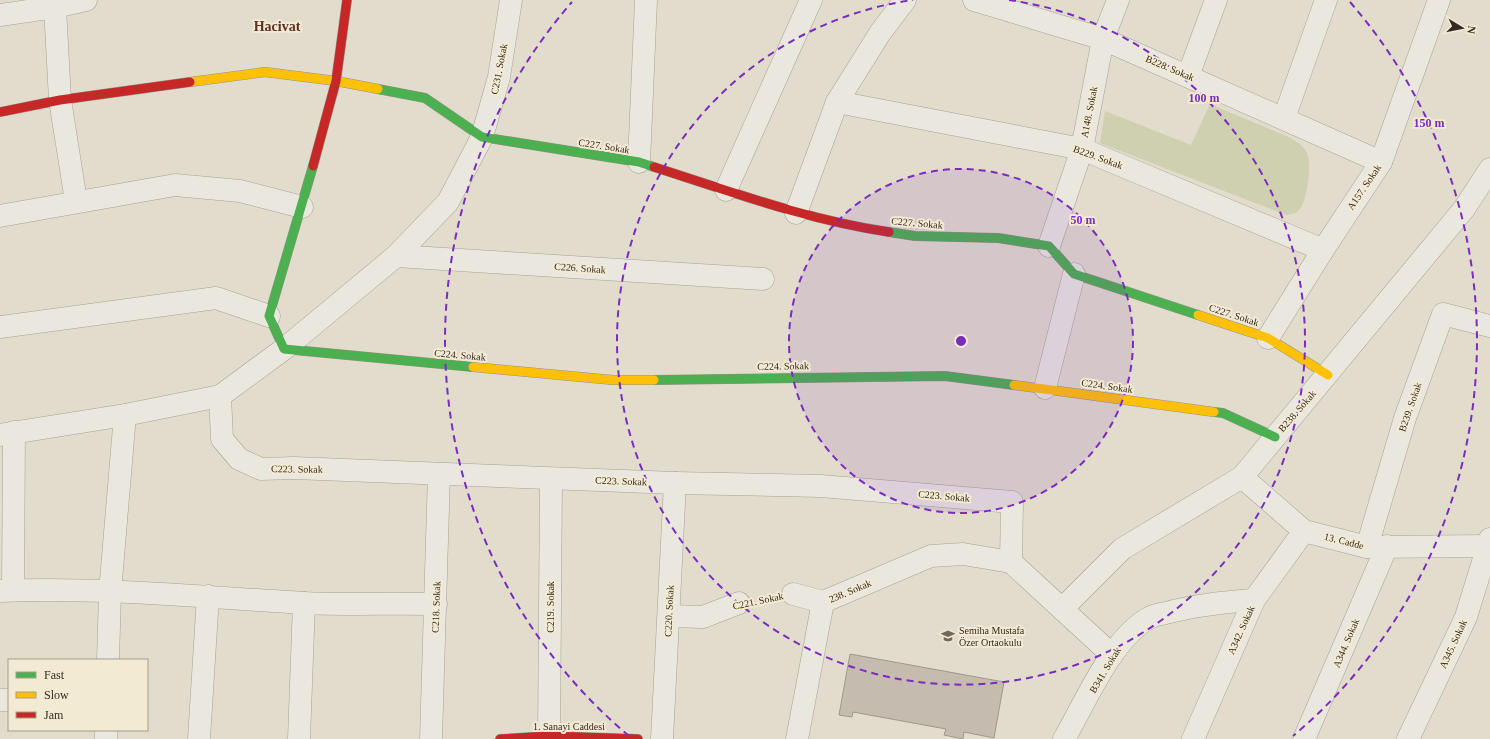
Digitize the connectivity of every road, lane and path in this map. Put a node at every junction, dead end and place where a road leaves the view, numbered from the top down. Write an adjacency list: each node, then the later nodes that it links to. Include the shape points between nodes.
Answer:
1 (86, 0): 14 (street)
2 (348, 0): 18 (street)
3 (511, 0): 23 (street, C231. Sokak, via 499,77)
4 (646, 0): 25 (street)
5 (811, 0): 28 (street)
6 (905, 0): 20 (street, via 880,32)
7 (974, 0): 13 (street, B228. Sokak)
8 (1118, 0): 16 (street, A148. Sokak)
9 (1216, 0): 17 (street)
10 (1326, 0): 22 (street)
11 (1439, 0): 26 (street, A157. Sokak)
12 (28, 5): 14 (street); 15 (street)
13 (1011, 5): 16 (street, B228. Sokak)
14 (55, 7): 19 (street)
15 (0, 14)
16 (1103, 40): 17 (street, B228. Sokak); 24 (street, A148. Sokak)
17 (1188, 76): 22 (street, B228. Sokak)
18 (336, 81): 19 (street, via 265,72); 23 (street, via 425,98); 30 (street)
19 (60, 100): 21 (street); 29 (street)
20 (837, 102): 24 (street, B229. Sokak); 31 (street)
21 (0, 112)
22 (1284, 118): 26 (street, B228. Sokak)
23 (482, 138): 25 (street, C227. Sokak); 35 (street, C231. Sokak, via 448,202)
24 (1082, 149): 33 (street, A148. Sokak); 34 (street, B229. Sokak)
25 (639, 162): 28 (street, C227. Sokak)
26 (1381, 162): 34 (street, A157. Sokak)
27 (1490, 169): 43 (street, B238. Sokak, via 1464,209)
28 (726, 190): 31 (street, C227. Sokak)
29 (76, 201): 30 (street, via 175,185 240,191); 32 (street)
30 (302, 207): 38 (street)
31 (796, 213): 33 (street, C227. Sokak, via 854,228 915,236 998,238)
32 (0, 216)
33 (1049, 246): 36 (street, C227. Sokak)
34 (1323, 250): 41 (street, A157. Sokak)
35 (396, 256): 37 (street, C226. Sokak); 42 (street, C231. Sokak)
36 (1074, 274): 41 (street, C227. Sokak); 44 (street)
37 (763, 279)
38 (269, 316): 40 (street, via 216,298); 42 (street)
39 (1490, 326): 55 (street, B239. Sokak, via 1443,314 1405,418)
40 (0, 327)
41 (1268, 338): 43 (street, C227. Sokak)
42 (284, 349): 44 (street, C224. Sokak, via 613,380 945,376); 45 (street, C231. Sokak)
43 (1328, 374): 48 (street, B238. Sokak)
44 (1045, 388): 48 (street, C224. Sokak, via 1223,413)
45 (220, 396): 46 (street); 49 (street, C223. Sokak, via 222,439 239,459 261,469)
46 (125, 415): 47 (street); 58 (street)
47 (7, 434): 57 (street)
48 (1275, 437): 50 (street, B238. Sokak)
49 (439, 474): 51 (street, C223. Sokak); 65 (street, C218. Sokak)
50 (1242, 478): 53 (street, 13. Cadde); 66 (street, B238. Sokak, via 1122,549)
51 (551, 479): 52 (street, C223. Sokak); 70 (street, C219. Sokak)
52 (675, 483): 56 (street, C223. Sokak, via 821,486 1012,502); 67 (street, C220. Sokak)
53 (1304, 530): 55 (street, 13. Cadde); 61 (street, A342. Sokak)
54 (1489, 544): 55 (street, 13. Cadde); 82 (street, A345. Sokak, via 1466,617)
55 (1377, 546): 81 (street, A344. Sokak)
56 (1011, 562): 62 (street, 238. Sokak, via 963,554 931,556); 66 (street)
57 (6, 591): 58 (street)
58 (110, 592): 60 (street); 69 (street)
59 (793, 594): 62 (street, C221. Sokak); 64 (path, C221. Sokak)
60 (208, 596): 63 (street); 72 (street)
61 (1254, 600): 68 (street, B341. Sokak, via 1179,609 1150,618 1128,634); 80 (street, A342. Sokak)
62 (823, 602): 78 (street, 238. Sokak)
63 (304, 603): 65 (street); 73 (street)
64 (739, 603): 67 (street, C221. Sokak, via 703,617)
65 (436, 604): 74 (street, C218. Sokak)
66 (1062, 609): 68 (street)
67 (669, 616): 77 (street, C220. Sokak)
68 (1112, 655): 79 (street, B341. Sokak)
69 (108, 659)
70 (549, 736): 71 (street, 1. Sanayi Caddesi); 75 (street, 1. Sanayi Caddesi)
71 (613, 738): 76 (street, 1. Sanayi Caddesi)
72 (199, 739)
73 (298, 739)
74 (432, 739)
75 (509, 739)
76 (638, 739)
77 (662, 739)
78 (797, 739)
79 (1064, 739)
80 (1193, 739)
81 (1304, 739)
82 (1408, 739)

